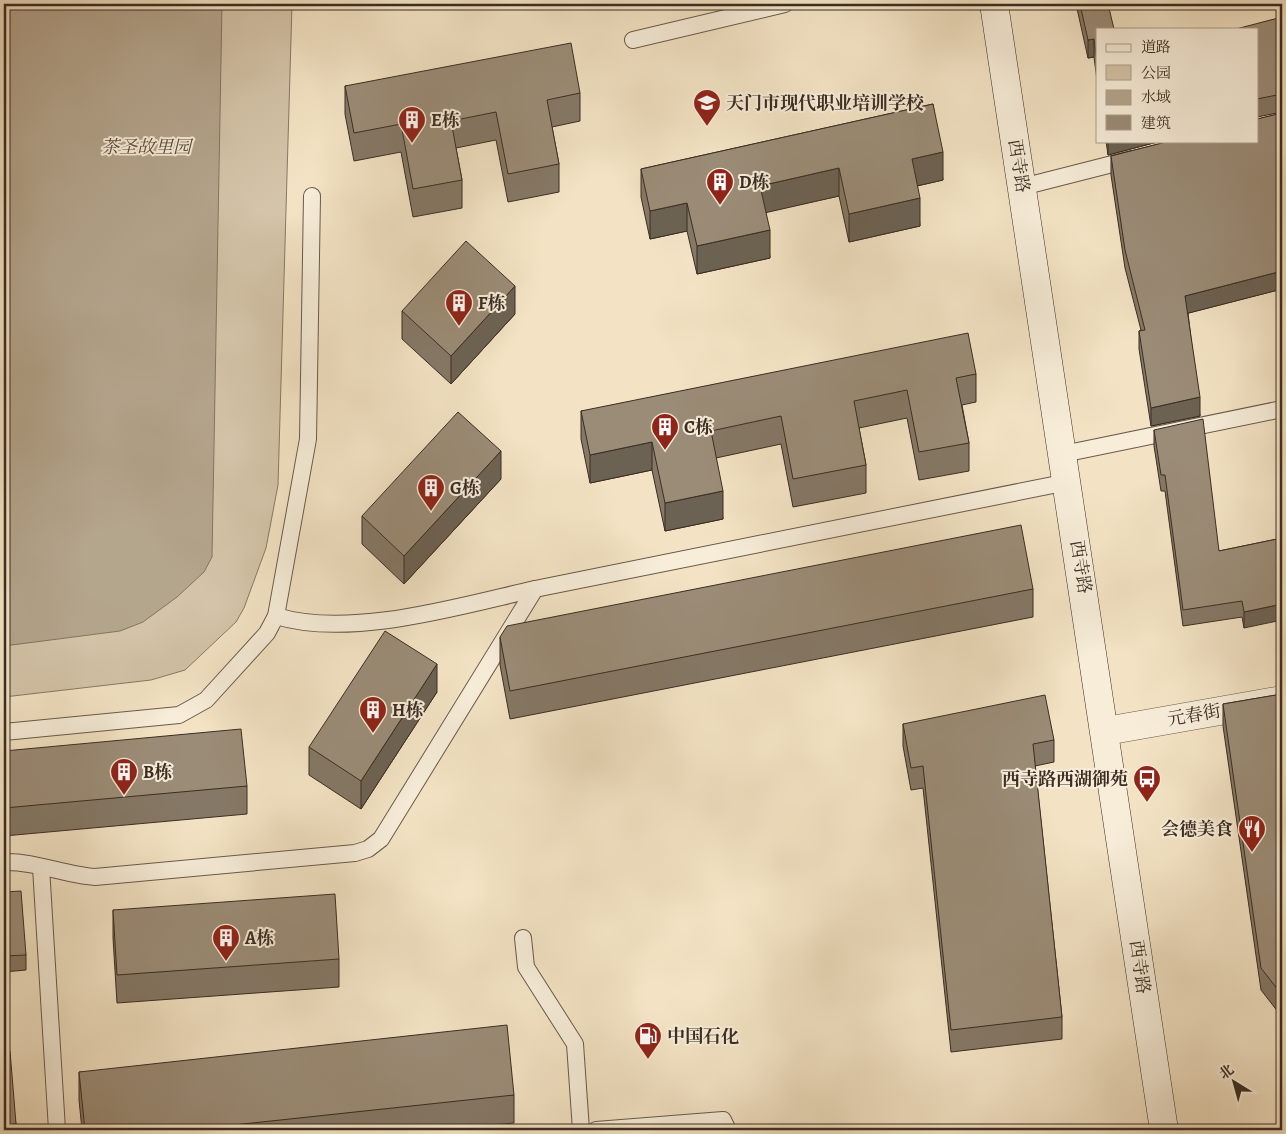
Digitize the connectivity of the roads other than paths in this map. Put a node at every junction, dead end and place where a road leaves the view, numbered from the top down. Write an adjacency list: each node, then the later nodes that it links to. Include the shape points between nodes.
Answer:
1 (785, 4): 3 (lane)
2 (994, 4): 5 (street, 西寺路)
3 (633, 40)
4 (1146, 156): 5 (lane)
5 (1022, 187): 8 (street, 西寺路)
6 (312, 196): 11 (lane, via 308,439)
7 (1282, 409): 8 (lane)
8 (1063, 454): 9 (street, 西寺路)
9 (1068, 482): 10 (lane); 13 (street, 西寺路)
10 (535, 590): 11 (lane, via 359,623 298,622); 16 (lane, via 381,839 368,849 355,853 95,877)
11 (276, 616): 14 (lane, via 267,633 206,700 179,715)
12 (1282, 700): 13 (street, 元春街)
13 (1106, 731): 22 (street, 西寺路)
14 (4, 732)
15 (4, 862): 16 (lane)
16 (41, 867): 18 (lane)
17 (523, 938): 19 (lane, via 526,967 575,1044)
18 (57, 1130)
19 (581, 1130)
20 (596, 1130): 21 (lane, via 723,1120)
21 (728, 1130)
22 (1164, 1130)

